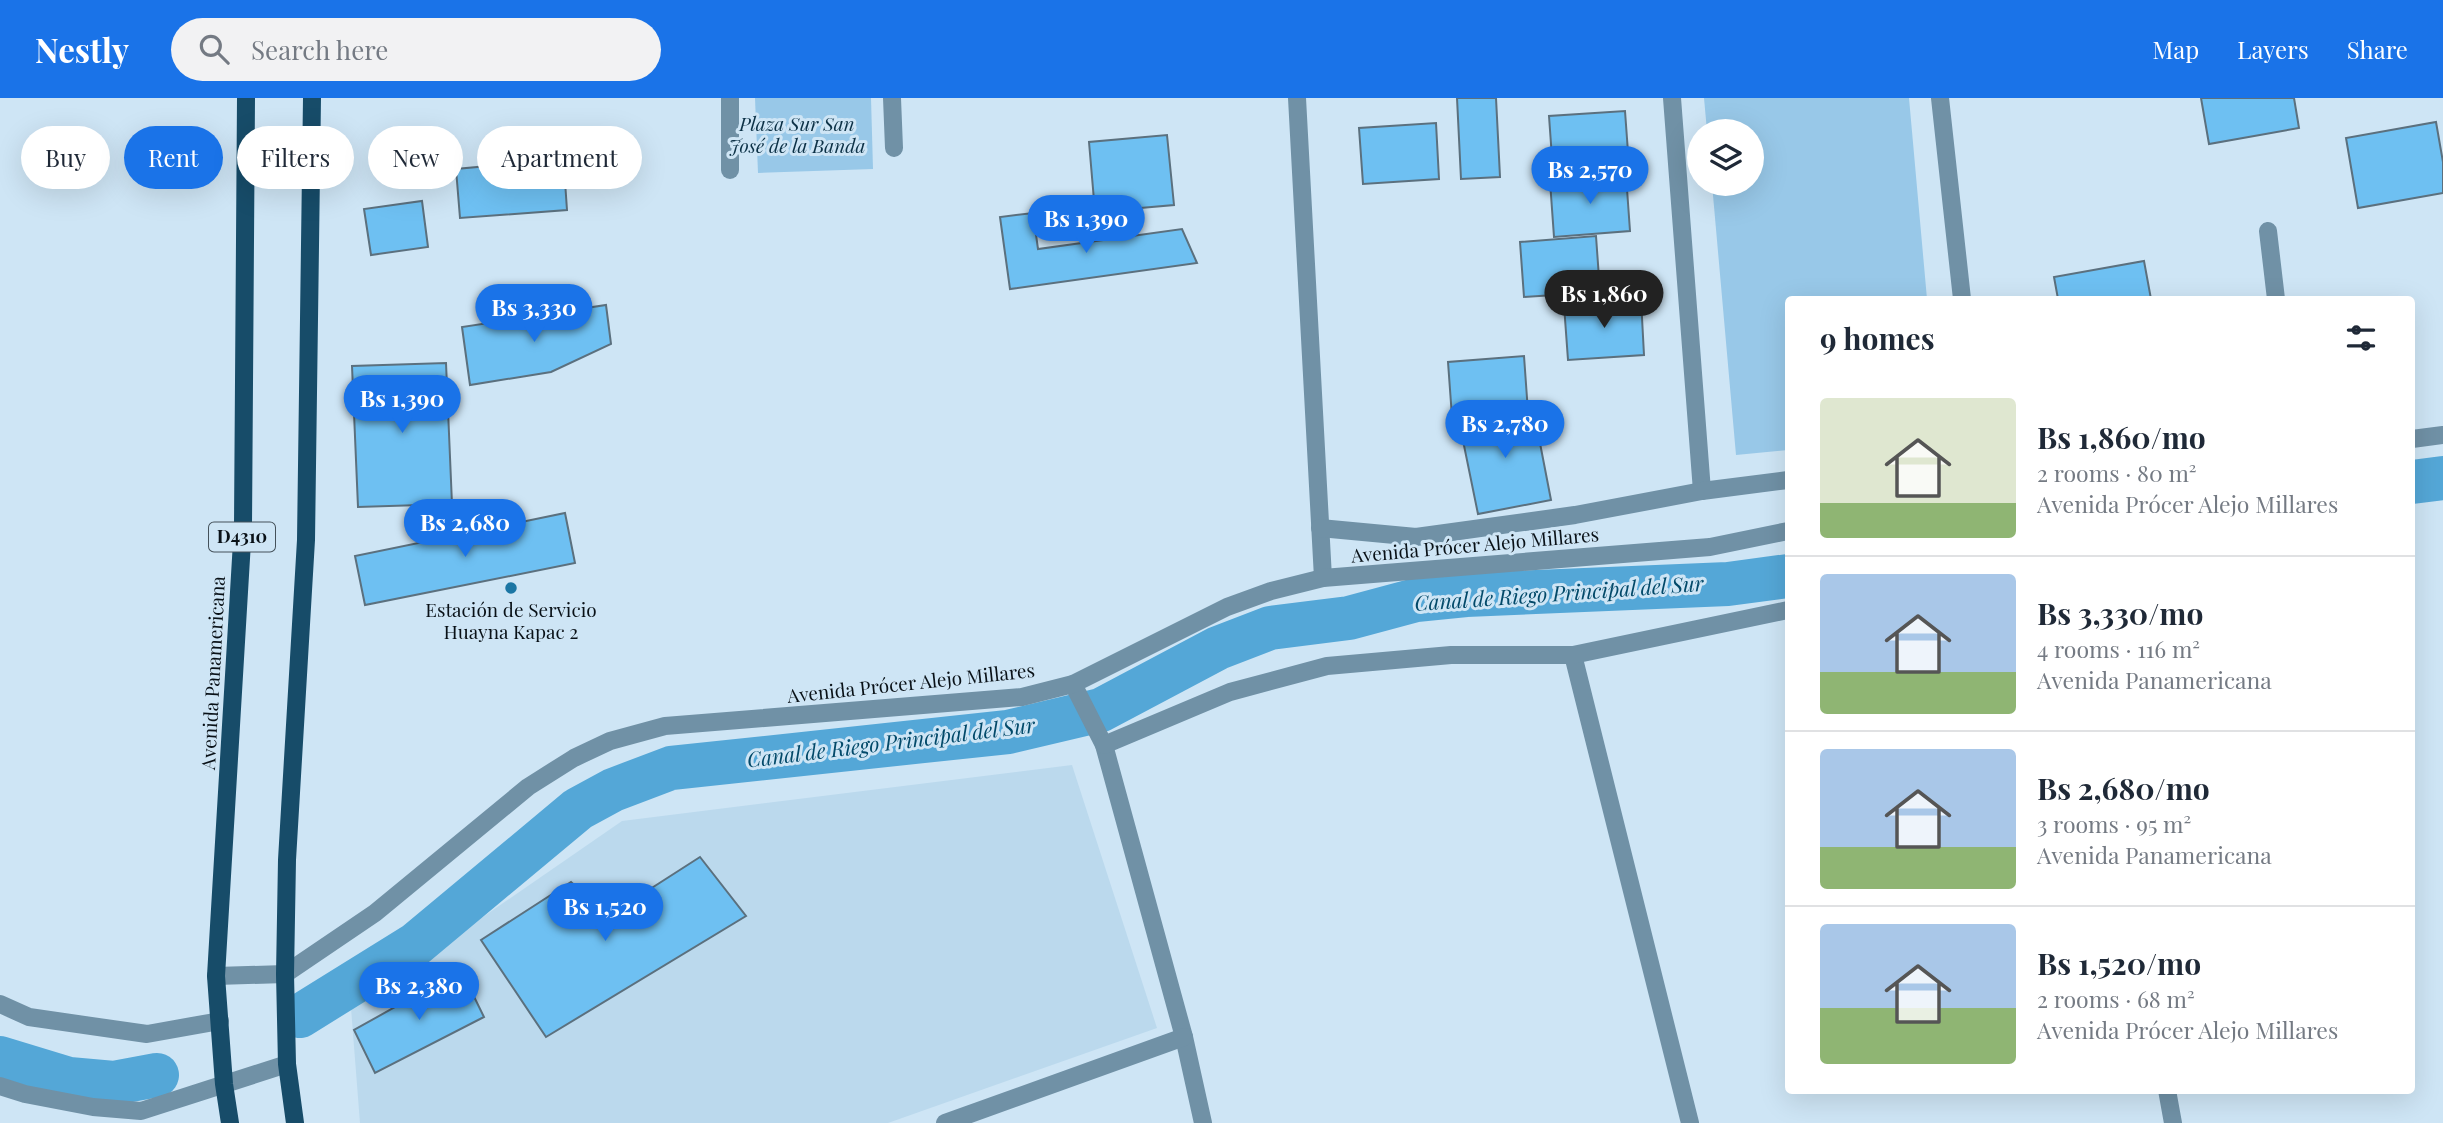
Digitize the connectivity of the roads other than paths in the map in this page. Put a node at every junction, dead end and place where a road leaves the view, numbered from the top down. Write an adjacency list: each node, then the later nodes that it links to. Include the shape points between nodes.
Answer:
1 (246, 98): 25 (main road, Avenida Panamericana / D4310, via 243,525)
2 (312, 98): 24 (main road, via 306,540 287,860)
3 (730, 98): 9 (street)
4 (892, 98): 8 (street)
5 (1297, 98): 17 (street)
6 (1672, 98): 16 (street)
7 (1940, 98): 11 (street)
8 (894, 148)
9 (730, 170)
10 (2268, 231): 12 (street)
11 (1962, 296)
12 (2276, 296)
13 (2443, 435): 14 (street)
14 (2415, 439)
15 (1785, 481): 16 (street, Avenida Prócer Alejo Millares)
16 (1702, 491): 17 (street, Avenida Prócer Alejo Millares, via 1575,515 1416,537)
17 (1320, 528): 19 (street)
18 (1785, 532): 19 (street, Avenida Prócer Alejo Millares, via 1710,547)
19 (1323, 578): 22 (street, Avenida Prócer Alejo Millares, via 1227,607)
20 (1785, 611): 21 (street)
21 (1573, 655): 23 (street, via 1451,655 1326,666 1230,692); 37 (street)
22 (1076, 688): 23 (street); 24 (street, Avenida Prócer Alejo Millares, via 1022,697 665,726 610,741 528,786 375,913)
23 (1102, 741): 28 (street)
24 (285, 974): 25 (street); 29 (main road)
25 (216, 976): 27 (main road, Avenida Panamericana / D4310)
26 (0, 1004): 27 (street, via 29,1017 147,1034)
27 (220, 1021): 30 (main road, Avenida Panamericana / D4310)
28 (1184, 1037): 35 (street); 36 (street)
29 (287, 1064): 30 (street); 34 (main road)
30 (224, 1084): 31 (street, via 141,1111 93,1107); 33 (main road, Avenida Panamericana / D4310)
31 (0, 1086)
32 (2168, 1094): 38 (street)
33 (230, 1123)
34 (295, 1123)
35 (945, 1123)
36 (1203, 1123)
37 (1690, 1123)
38 (2174, 1123)

